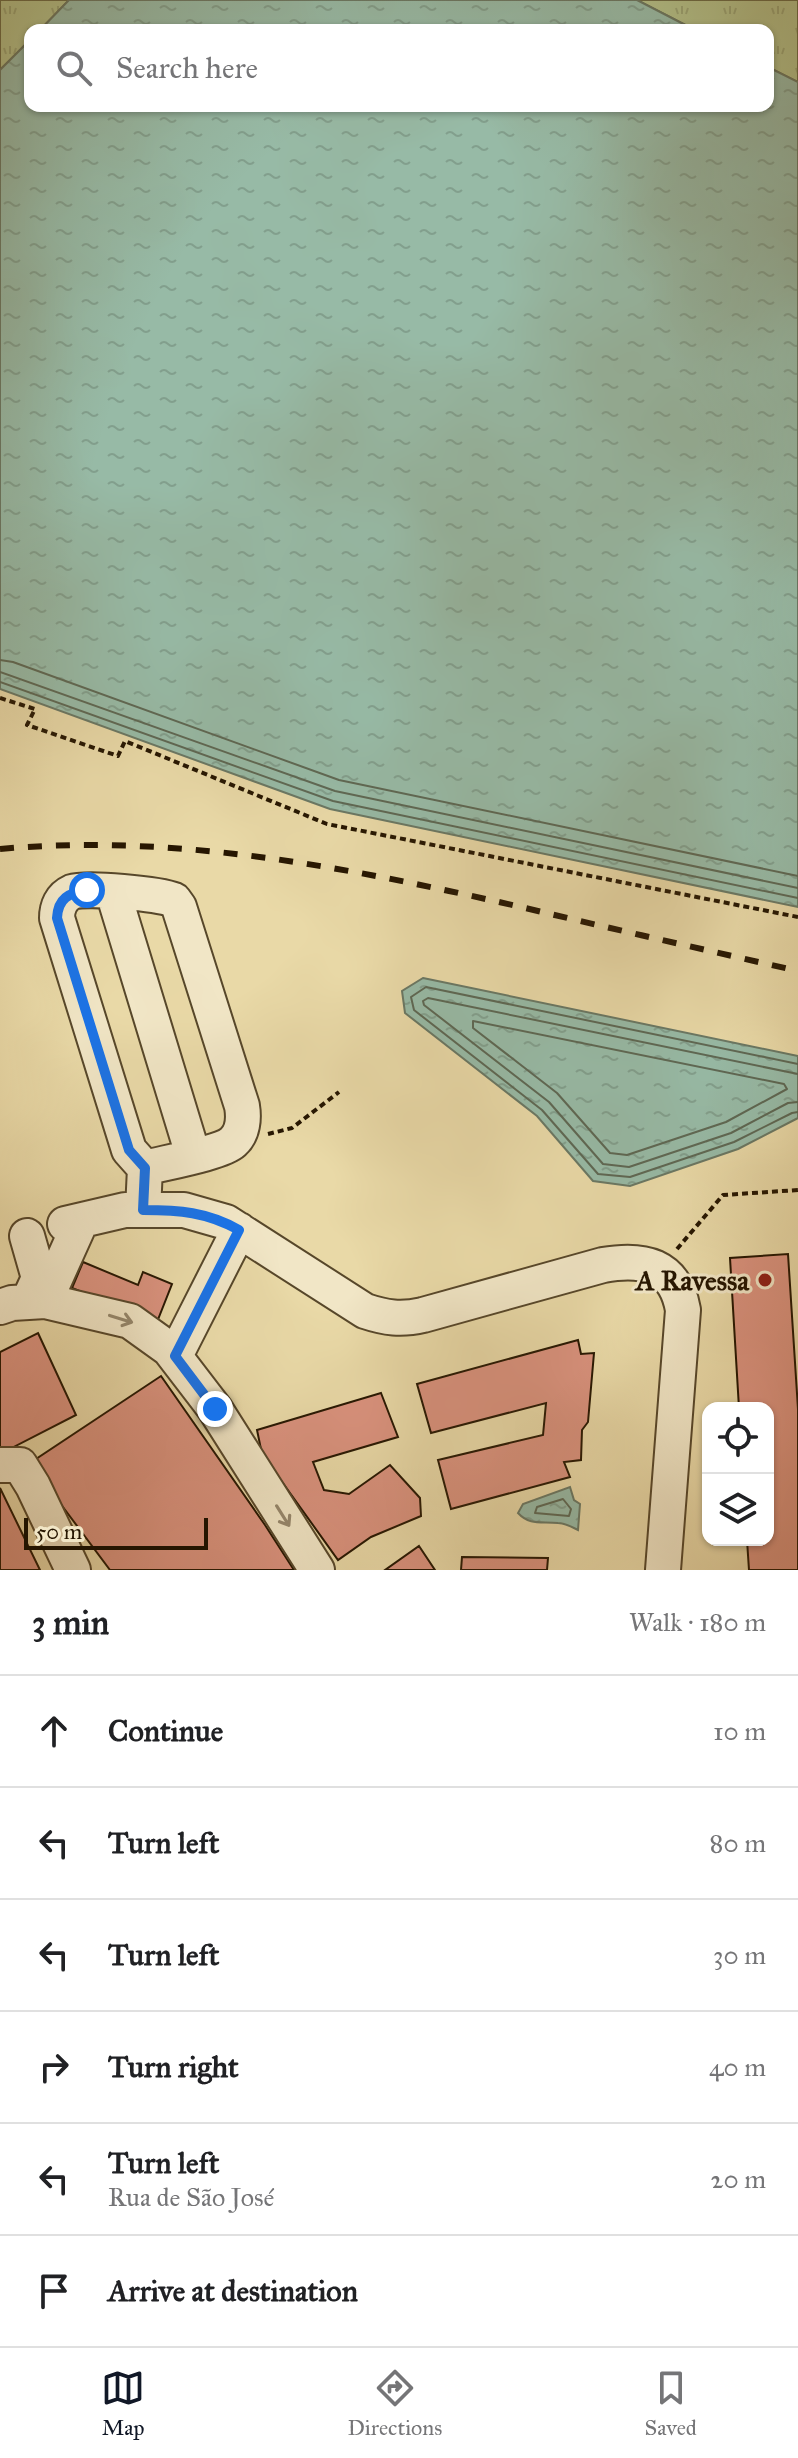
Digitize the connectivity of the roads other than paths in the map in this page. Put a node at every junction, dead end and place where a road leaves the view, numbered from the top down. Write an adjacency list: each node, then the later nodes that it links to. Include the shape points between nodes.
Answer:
1 (113, 892): 2 (street); 2 (street, via 166,897 179,907 242,1106 242,1129 233,1143); 3 (street, via 72,892 63,898 57,918 129,1150)
2 (193, 1155): 3 (street)
3 (145, 1168): 4 (street)
4 (143, 1210): 5 (street, via 184,1210); 7 (street, via 73,1222)
5 (239, 1230): 8 (street); 12 (street, via 365,1311 386,1318 423,1315 603,1265 642,1262 659,1269 671,1280 683,1310)
6 (27, 1236): 7 (street, via 39,1278)
7 (24, 1303): 8 (street, one-way to 8, via 130,1321)
8 (175, 1356): 11 (street, one-way to 11, via 215,1409)
9 (0, 1465): 10 (street, via 20,1465)
10 (73, 1570)
11 (317, 1570)
12 (663, 1570)

